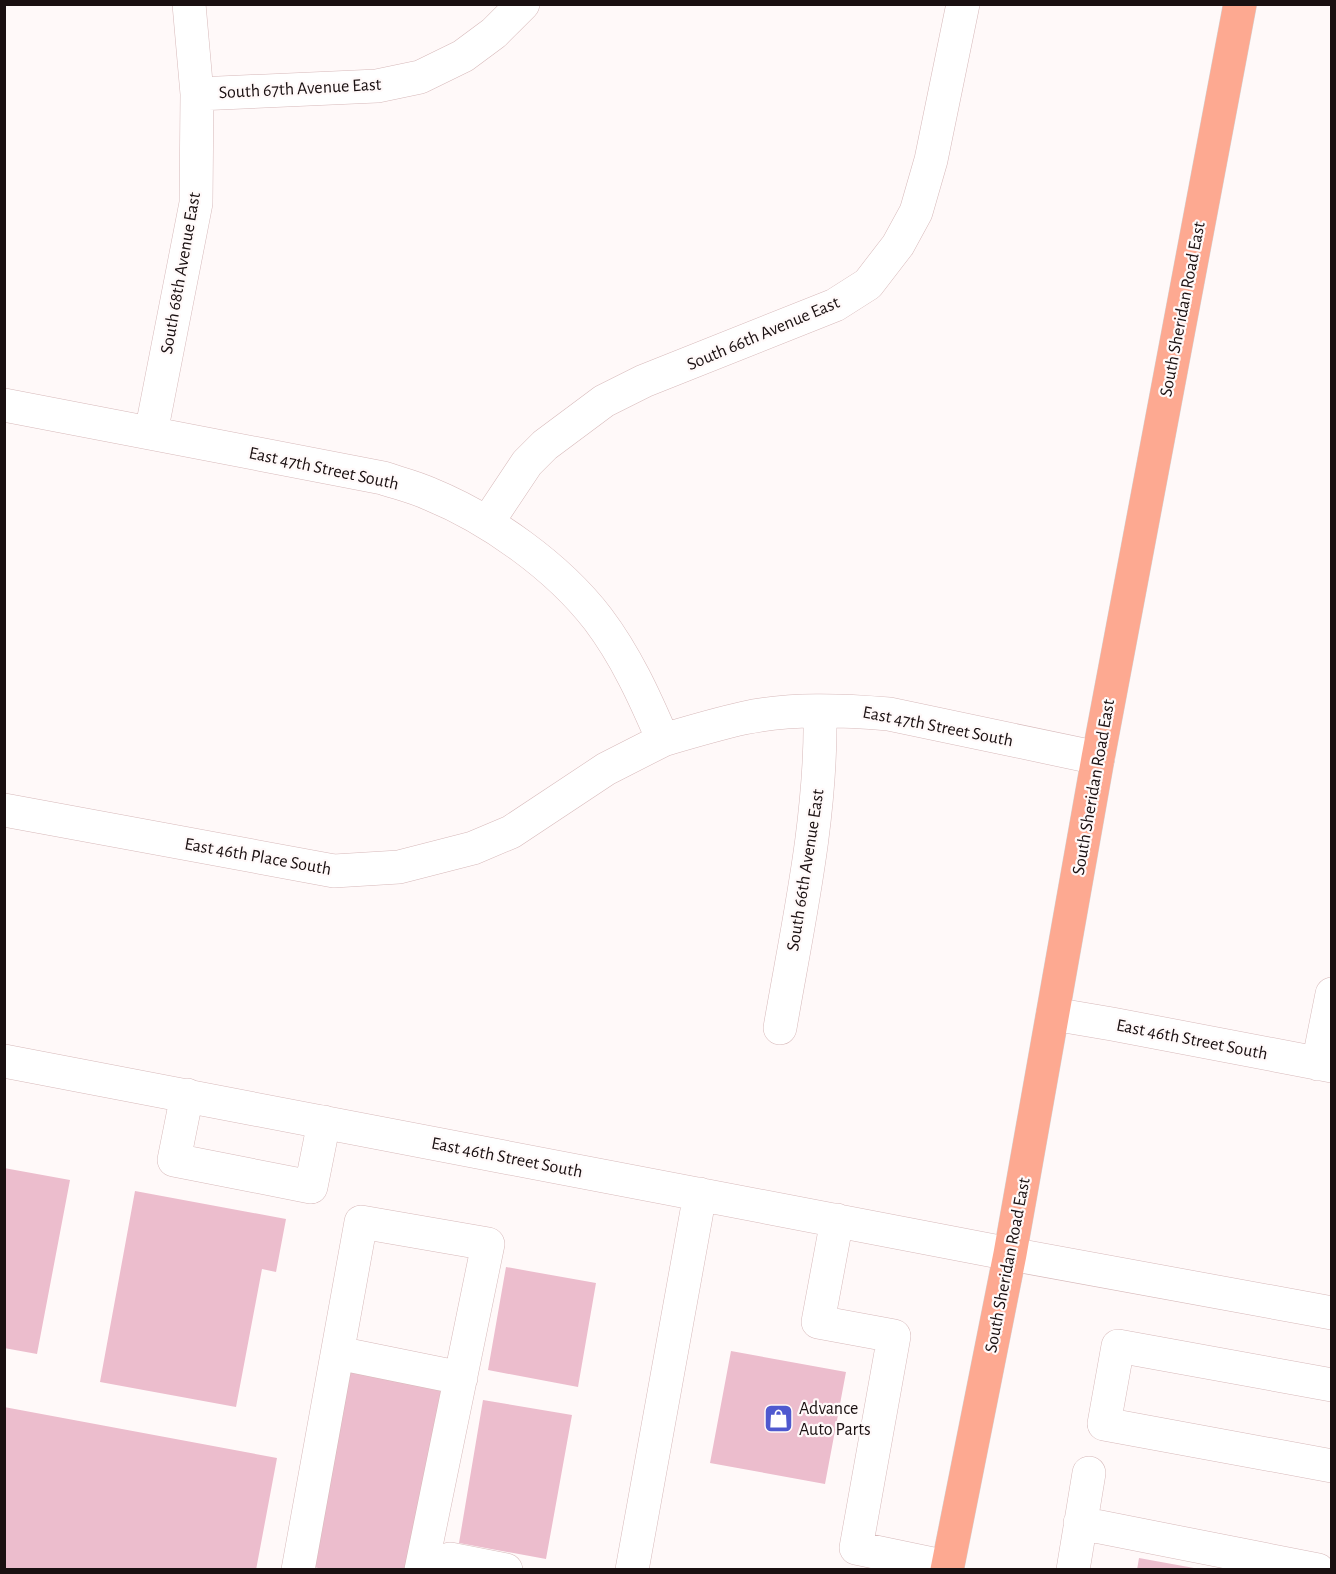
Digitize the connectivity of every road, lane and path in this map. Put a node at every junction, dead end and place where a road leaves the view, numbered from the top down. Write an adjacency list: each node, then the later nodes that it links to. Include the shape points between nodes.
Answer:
1 (189, 4): 5 (street, South 68th Avenue East)
2 (523, 4): 5 (street, South 67th Avenue East, via 463,56 420,77 378,86)
3 (963, 4): 8 (street, South 66th Avenue East, via 931,160 916,212 898,245 868,284 835,305 644,381 604,401 545,444)
4 (1240, 4): 11 (main road, South Sheridan Road East)
5 (197, 94): 7 (street, South 68th Avenue East, via 196,203)
6 (4, 405): 7 (street, East 47th Street South)
7 (151, 433): 8 (street, East 47th Street South, via 383,478 430,494)
8 (487, 522): 10 (street, East 47th Street South, via 554,573 597,619 637,682)
9 (820, 711): 10 (street, East 47th Street South, via 746,717); 11 (street, East 47th Street South, via 889,714); 15 (street, South 66th Avenue East, via 819,792)
10 (663, 740): 12 (street, East 46th Place South, via 606,770 511,832 473,848 399,867 333,871)
11 (1098, 758): 14 (main road, South Sheridan Road East)
12 (4, 810)
13 (1332, 994): 17 (street)
14 (1053, 1014): 17 (street, East 46th Street South); 22 (main road, South Sheridan Road East)
15 (780, 1028)
16 (4, 1060): 18 (street, East 46th Street South)
17 (1325, 1065)
18 (187, 1095): 19 (street, East 46th Street South); 19 (street, via 174,1160 209,1167 311,1187)
19 (324, 1122): 20 (street, East 46th Street South)
20 (700, 1194): 21 (street, East 46th Street South); 34 (street)
21 (837, 1220): 22 (street, East 46th Street South); 31 (street, via 818,1322 894,1336 856,1548)
22 (1010, 1254): 23 (street, East 46th Street South); 31 (main road, South Sheridan Road East)
23 (1332, 1313)
24 (338, 1353): 25 (street); 25 (street, via 362,1222 488,1244); 32 (street)
25 (461, 1378): 30 (street)
26 (1332, 1385): 27 (street, via 1118,1346 1104,1424)
27 (1332, 1466)
28 (1089, 1473): 29 (street)
29 (1080, 1523): 35 (street); 36 (street)
30 (436, 1564): 33 (street)
31 (947, 1568)
32 (298, 1569)
33 (506, 1569)
34 (632, 1569)
35 (1073, 1569)
36 (1318, 1569)

